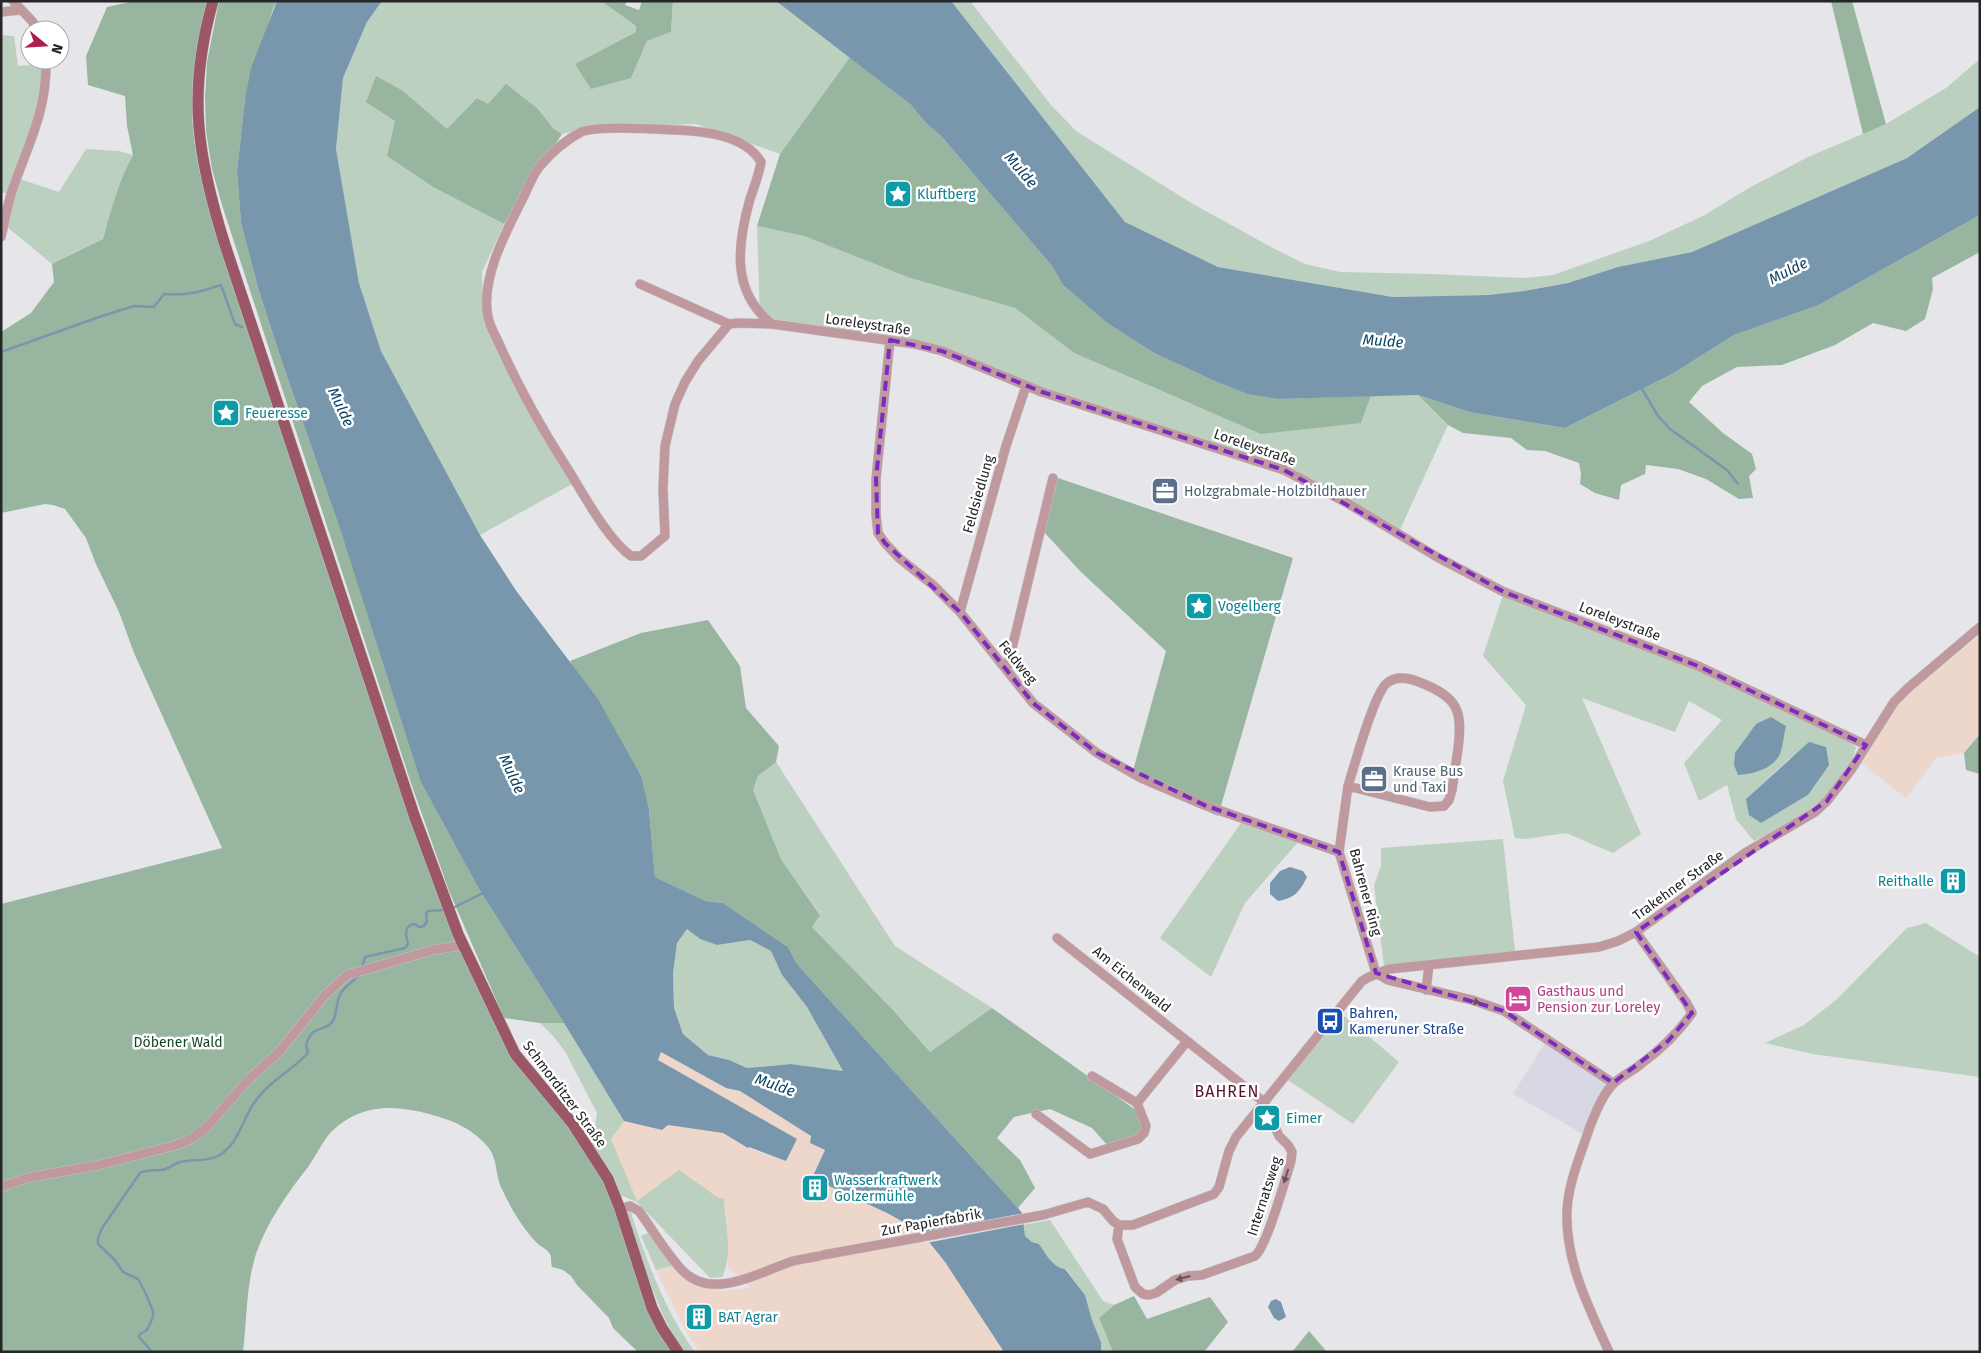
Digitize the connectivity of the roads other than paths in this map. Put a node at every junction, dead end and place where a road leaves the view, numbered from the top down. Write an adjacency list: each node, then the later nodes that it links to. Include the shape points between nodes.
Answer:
1 (13, 1): 3 (street)
2 (213, 1): 22 (main road, Schmorditzer Straße, via 201,57 197,110 202,155 213,205 411,807)
3 (20, 10): 4 (street); 5 (street)
4 (1, 12)
5 (31, 20)
6 (45, 70): 7 (street, via 40,115 12,190)
7 (1, 237)
8 (640, 284): 9 (street, Loreleystraße)
9 (729, 324): 10 (street, Loreleystraße); 10 (street, via 698,361 675,404 665,446 665,536 641,556 631,556 613,537 540,426 488,319 486,301 497,256 539,167 583,131 599,129 696,130 739,143 757,155 761,162 744,224 740,246 741,270 753,305)
10 (772, 324): 11 (street, Loreleystraße)
11 (890, 340): 12 (street, Loreleystraße, via 942,351); 14 (street, Feldweg, via 876,479 878,533 899,558 934,585)
12 (1026, 386): 14 (street, Feldsiedlung); 17 (street, Loreleystraße, via 1284,470 1504,592 1698,666)
13 (1053, 478): 16 (street)
14 (960, 612): 16 (street, Feldweg)
15 (1980, 627): 17 (street, Trakehner Straße, via 1894,702)
16 (1007, 669): 19 (street, Feldweg, via 1033,703 1096,753 1124,769 1204,805)
17 (1866, 745): 20 (street, Trakehner Straße, via 1840,785 1814,812 1745,853)
18 (1348, 786): 18 (street, Bahrener Ring, via 1430,807 1444,806 1452,790 1461,727 1458,710 1440,691 1409,678 1396,678 1386,684); 19 (street, Bahrener Ring)
19 (1339, 852): 24 (street, Bahrener Ring)
20 (1636, 932): 23 (street, Trakehner Straße, via 1599,947); 28 (street, via 1692,1014 1668,1041)
21 (1057, 938): 26 (street, Am Eichenwald)
22 (463, 945): 32 (street, via 347,975 336,983 280,1051 248,1080 204,1129 189,1140 88,1168 27,1178); 33 (main road, Schmorditzer Straße, via 515,1054 591,1151 608,1179)
23 (1429, 965): 24 (street, Trakehner Straße, via 1389,969); 25 (street)
24 (1376, 974): 25 (street); 29 (street, via 1362,981)
25 (1426, 990): 28 (street, one-way to 28, via 1504,1011)
26 (1189, 1042): 29 (street, Am Eichenwald); 30 (street)
27 (1092, 1076): 30 (street)
28 (1613, 1083): 36 (street, via 1582,1147 1567,1211 1575,1268 1585,1300)
29 (1264, 1102): 34 (street, via 1236,1137 1214,1194 1133,1225); 34 (street, Internatsweg, one-way to 34, via 1279,1136 1292,1152 1260,1252 1202,1275 1175,1280 1149,1295 1143,1294 1135,1286 1117,1239)
30 (1137, 1103): 31 (street, via 1146,1126 1144,1133 1138,1139 1090,1154)
31 (1036, 1114)
32 (1, 1187)
33 (620, 1209): 34 (street, Zur Papierfabrik, via 630,1206 640,1211 682,1270 696,1281 710,1284 732,1283 793,1261 1043,1215 1088,1202 1103,1209); 35 (main road, Schmorditzer Straße, via 652,1308)
34 (1119, 1225)
35 (678, 1352)
36 (1609, 1352)

